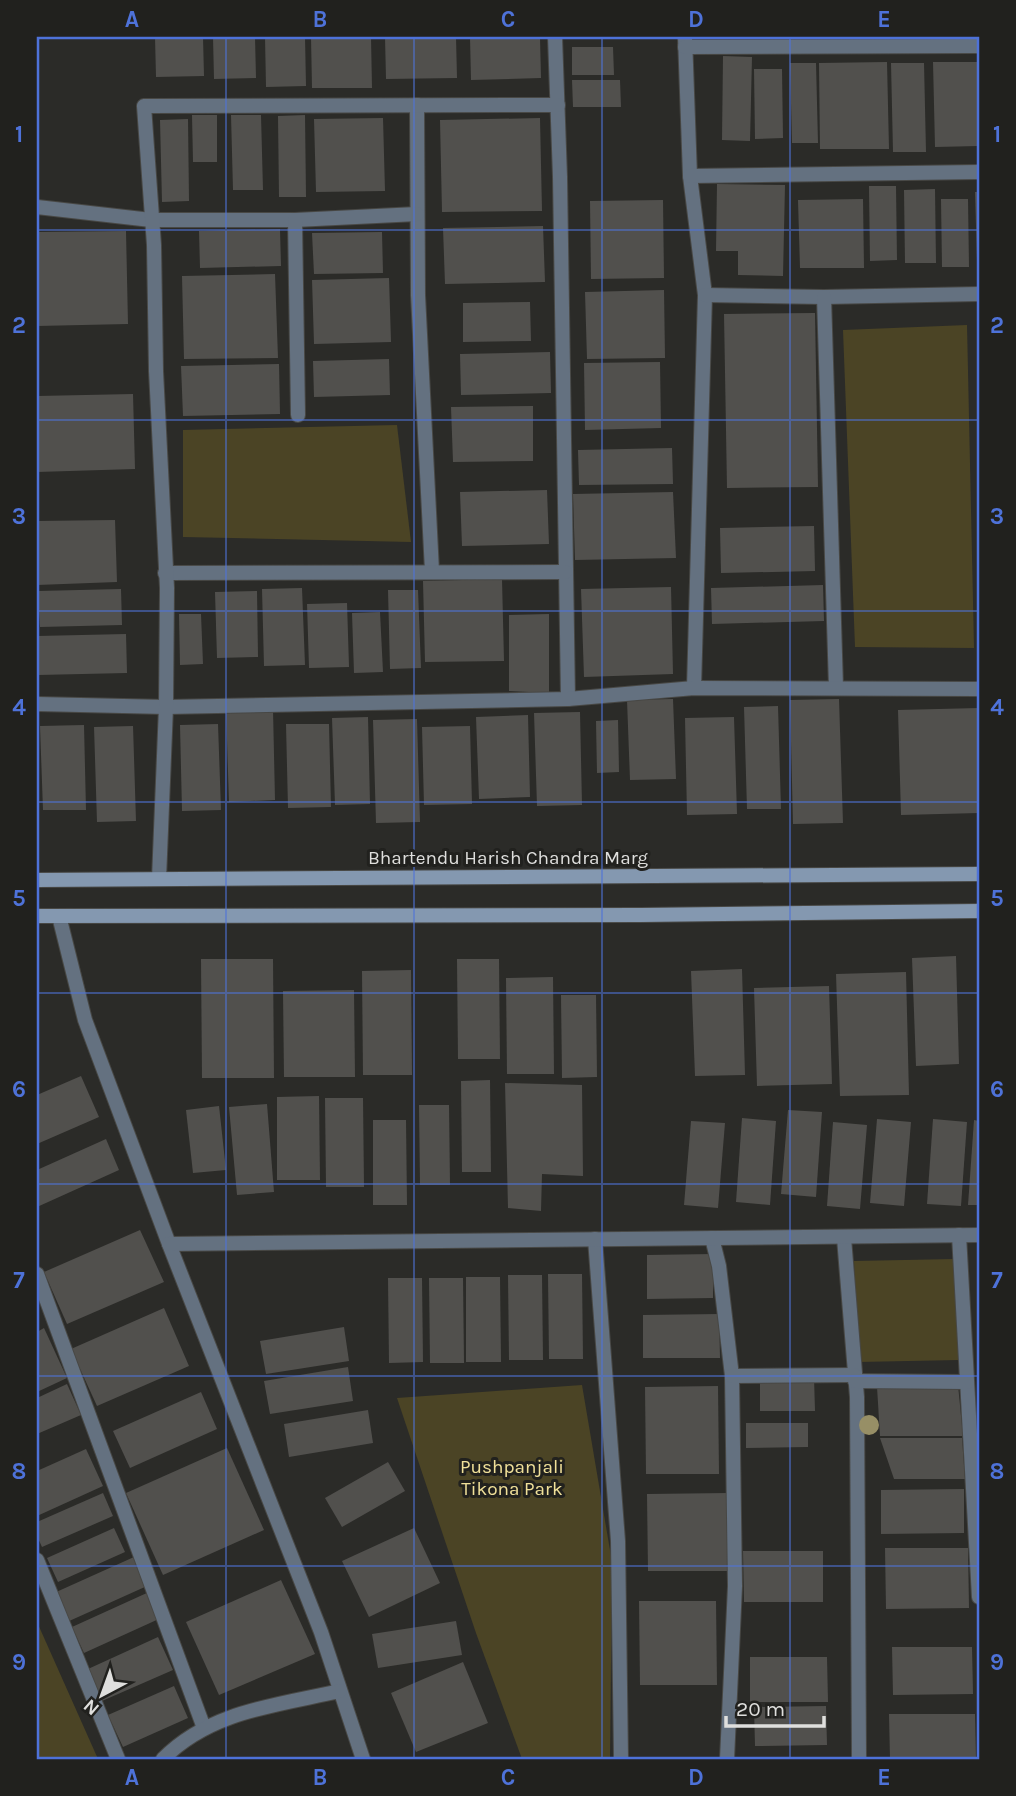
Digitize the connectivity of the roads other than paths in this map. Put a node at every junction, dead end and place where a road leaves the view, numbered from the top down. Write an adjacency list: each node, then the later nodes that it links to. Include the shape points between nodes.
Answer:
1 (555, 37): 5 (street)
2 (685, 42): 3 (street); 7 (street)
3 (979, 46)
4 (417, 105): 5 (street); 9 (street); 10 (street, via 144,106)
5 (558, 105): 17 (street)
6 (979, 172): 7 (street)
7 (690, 176): 13 (street)
8 (37, 207): 10 (street)
9 (417, 214): 11 (street); 16 (street)
10 (151, 220): 11 (street); 18 (street)
11 (295, 220): 15 (street)
12 (979, 294): 14 (street)
13 (705, 295): 14 (street); 20 (street)
14 (824, 297): 19 (street)
15 (298, 415)
16 (432, 571): 17 (street); 18 (street)
17 (565, 572): 22 (street)
18 (165, 573): 24 (street)
19 (836, 687): 20 (street); 21 (street)
20 (694, 688): 22 (street)
21 (979, 689)
22 (568, 699): 24 (street)
23 (37, 704): 24 (street)
24 (166, 707): 26 (street)
25 (979, 874): 26 (main road, Bhartendu Harish Chandra Marg)
26 (159, 879): 27 (main road, Bhartendu Harish Chandra Marg)
27 (37, 880)
28 (979, 911): 30 (main road)
29 (37, 916): 30 (main road)
30 (59, 916): 36 (street, via 85,1020)
31 (959, 1235): 32 (street); 34 (street); 40 (street)
32 (979, 1235)
33 (712, 1238): 34 (street); 35 (street); 38 (street)
34 (844, 1238): 39 (street)
35 (595, 1239): 36 (street); 48 (street, via 618,1541)
36 (169, 1244): 43 (street)
37 (37, 1274): 44 (street)
38 (732, 1377): 39 (street); 49 (street, via 735,1586)
39 (855, 1378): 40 (street); 50 (street)
40 (967, 1382): 42 (street)
41 (37, 1560): 45 (street)
42 (979, 1598)
43 (340, 1691): 44 (street, via 232,1716); 47 (street)
44 (204, 1728): 46 (street)
45 (118, 1759)
46 (163, 1759)
47 (363, 1759)
48 (621, 1759)
49 (727, 1759)
50 (859, 1759)

